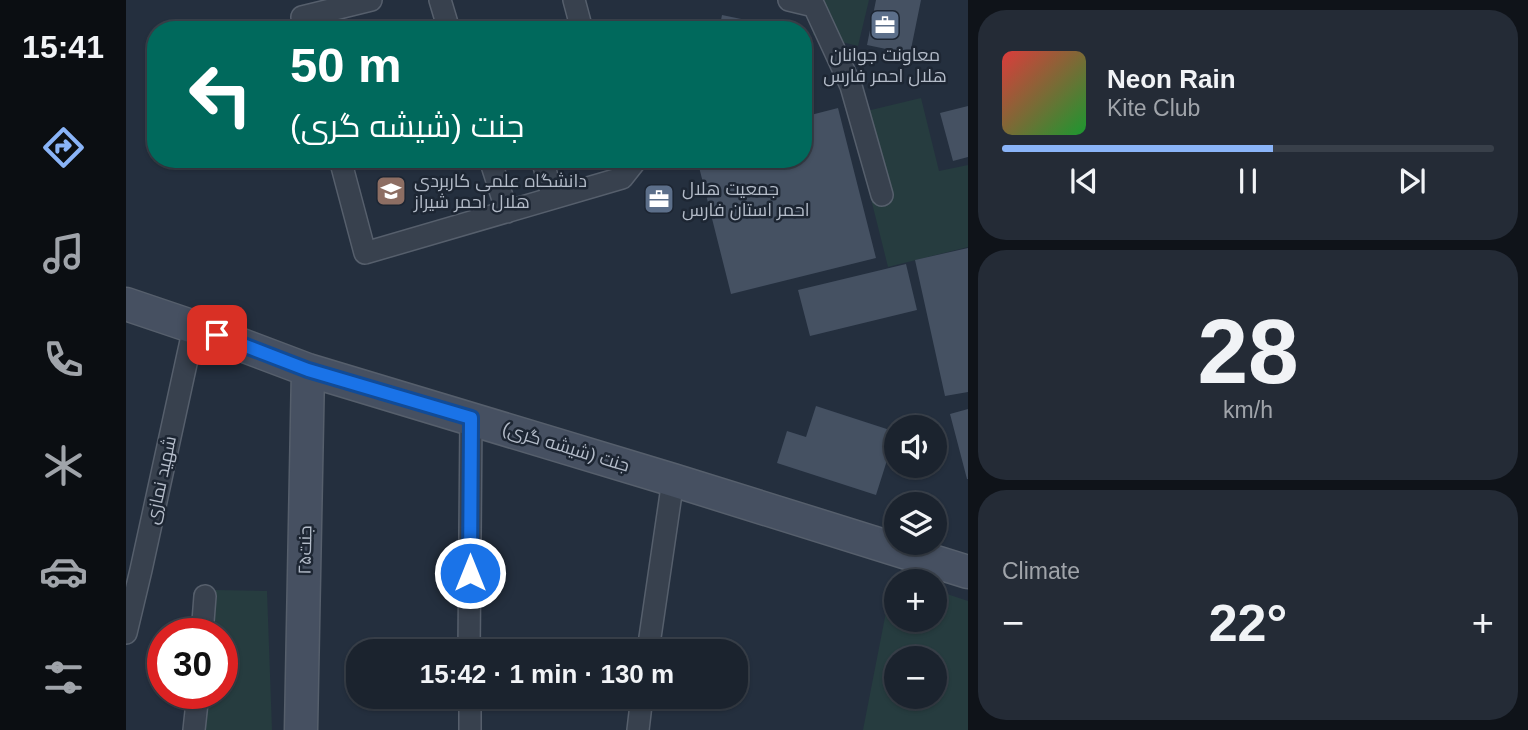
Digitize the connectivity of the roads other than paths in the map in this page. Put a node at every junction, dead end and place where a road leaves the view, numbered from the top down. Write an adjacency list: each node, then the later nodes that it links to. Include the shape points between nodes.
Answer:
1 (371, 0): 5 (street, via 302,17)
2 (440, 0): 6 (street)
3 (574, 0): 7 (street)
4 (789, 0): 12 (street, via 814,6 850,86)
5 (303, 21)
6 (446, 21)
7 (580, 21)
8 (342, 168): 14 (street, via 365,253)
9 (493, 168): 14 (street)
10 (545, 168): 13 (street)
11 (619, 168): 13 (street)
12 (882, 195)
13 (553, 198): 14 (street)
14 (507, 212)
15 (126, 303): 16 (street, جنت (شیشه گری))
16 (194, 327): 17 (street, جنت (شیشه گری)); 23 (street, شهید نمازی)
17 (308, 370): 18 (street, جنت (شیشه گری)); 30 (street, جنت۲۵)
18 (471, 418): 19 (street, جنت (شیشه گری)); 24 (street)
19 (673, 480): 20 (street, جنت (شیشه گری)); 25 (street)
20 (968, 572)
21 (205, 596): 22 (street)
22 (203, 618)
23 (126, 633)
24 (469, 639)
25 (650, 639)
26 (196, 709): 29 (street)
27 (470, 709): 31 (street)
28 (640, 709): 32 (street)
29 (194, 730)
30 (301, 730)
31 (470, 730)
32 (638, 730)

